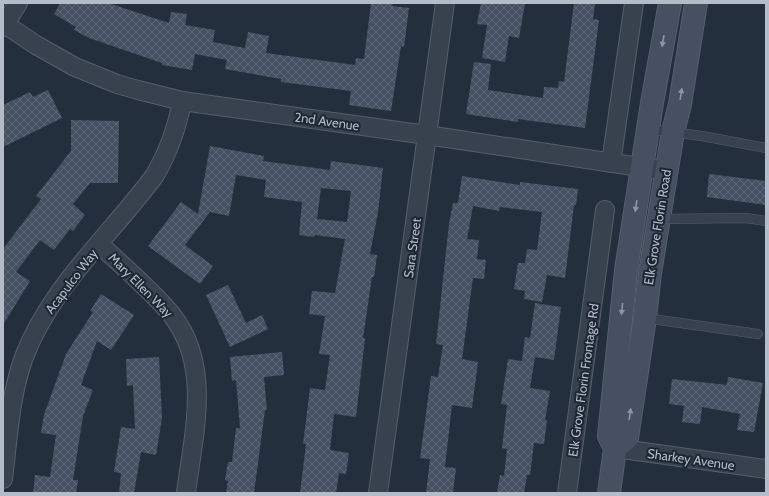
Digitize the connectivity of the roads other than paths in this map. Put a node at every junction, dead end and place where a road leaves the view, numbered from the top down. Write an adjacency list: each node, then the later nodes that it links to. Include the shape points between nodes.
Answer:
1 (18, 3): 6 (street)
2 (445, 3): 10 (street, Sara Street)
3 (634, 3): 12 (street)
4 (670, 3): 8 (main road, Elk Grove Florin Road, one-way to 8)
5 (696, 3): 9 (main road, Elk Grove Florin Road, one-way to 5)
6 (4, 25): 7 (street, 2nd Avenue, via 75,67 116,84)
7 (182, 100): 10 (street, 2nd Avenue); 18 (street, Acapulco Way, via 173,139 165,158 155,175)
8 (648, 129): 9 (lane); 13 (main road, Elk Grove Florin Road)
9 (673, 132): 11 (lane); 14 (main road, Elk Grove Florin Road)
10 (427, 135): 12 (street, 2nd Avenue); 27 (street, Sara Street)
11 (766, 148)
12 (611, 163): 13 (street, 2nd Avenue)
13 (642, 168): 14 (street, 2nd Avenue); 20 (main road, Elk Grove Florin Road, one-way to 20)
14 (666, 171): 16 (main road, Elk Grove Florin Road)
15 (605, 210): 19 (street, Elk Grove Florin Frontage Rd)
16 (659, 219): 17 (lane, via 746,218); 21 (main road, Elk Grove Florin Road)
17 (766, 221)
18 (99, 244): 25 (street, Acapulco Way, via 58,294 39,324 25,356 15,391); 26 (street, Mary Ellen Way, via 166,307 186,338 192,355 198,392)
19 (598, 267): 20 (street); 28 (street, Elk Grove Florin Frontage Rd)
20 (626, 270): 23 (main road, Elk Grove Florin Road, one-way to 23, via 609,436)
21 (645, 318): 22 (lane); 23 (main road, Elk Grove Florin Road, one-way to 21, via 627,438)
22 (758, 334)
23 (615, 448): 24 (street, Sharkey Avenue); 29 (main road, Elk Grove Florin Road)
24 (766, 469)
25 (3, 480)
26 (186, 493)
27 (378, 493)
28 (567, 493)
29 (609, 493)

